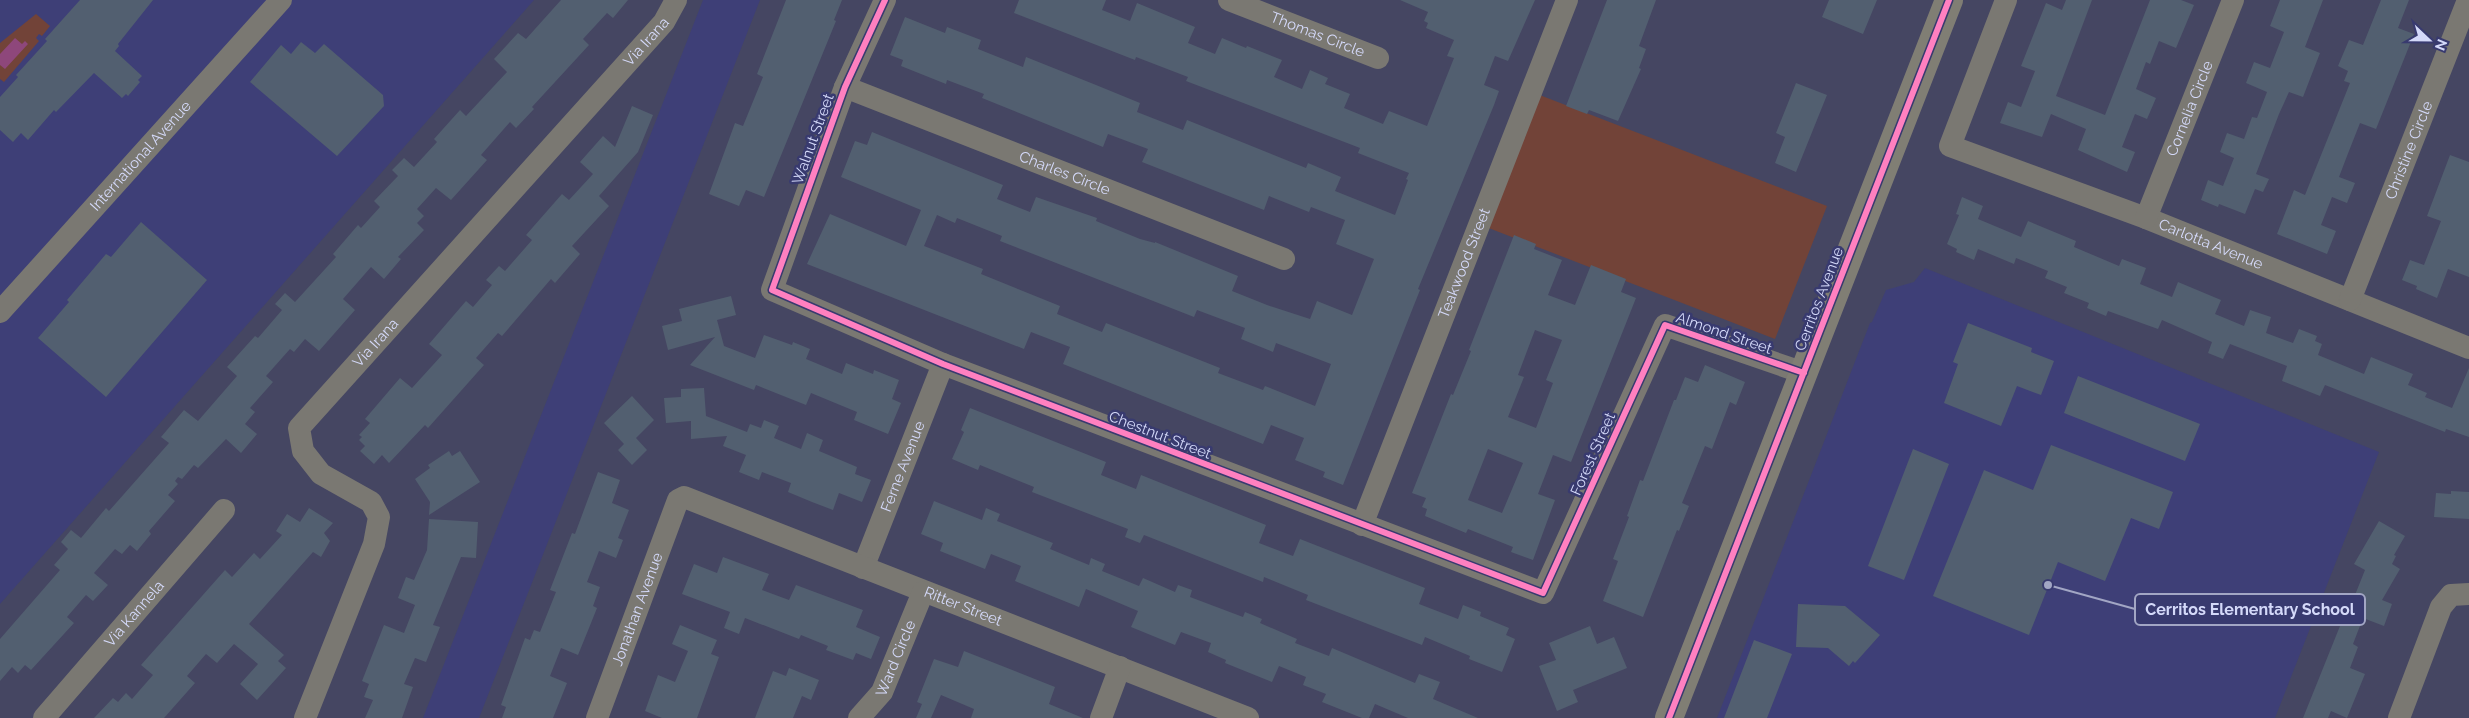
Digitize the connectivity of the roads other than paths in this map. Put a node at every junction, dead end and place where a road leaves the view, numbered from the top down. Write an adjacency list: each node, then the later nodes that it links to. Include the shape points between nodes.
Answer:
1 (280, 0): 16 (street, International Avenue)
2 (676, 0): 30 (street, Via Irana, via 664,22 299,428 302,451 322,474 372,502 379,517 374,544)
3 (885, 0): 11 (street, Walnut Street)
4 (1229, 0): 10 (street, Thomas Circle)
5 (1567, 0): 23 (street, Teakwood Street)
6 (1950, 0): 20 (main road, Cerritos Avenue)
7 (2006, 0): 12 (street, Carlotta Avenue, via 1950,146)
8 (2233, 0): 12 (street, Cornelia Circle)
9 (2468, 0): 15 (street, Christine Circle)
10 (1378, 58)
11 (845, 87): 13 (street, Charles Circle); 14 (street, Walnut Street)
12 (2146, 218): 15 (street, Carlotta Avenue)
13 (1284, 259)
14 (772, 290): 19 (street, Chestnut Street)
15 (2350, 300): 18 (street, Carlotta Avenue)
16 (0, 312)
17 (1665, 326): 20 (street, Almond Street); 26 (street, Forest Street)
18 (2469, 348)
19 (943, 364): 23 (street, Chestnut Street); 24 (street, Ferne Avenue)
20 (1804, 373): 35 (main road, Cerritos Avenue)
21 (678, 500): 24 (street, Ritter Street, via 684,497); 31 (street, Jonathan Avenue)
22 (224, 510): 29 (street, Via Kannela)
23 (1362, 525): 26 (street, Chestnut Street)
24 (863, 568): 25 (street, Ritter Street)
25 (923, 592): 28 (street, Ritter Street); 32 (street, Ward Circle, via 882,692)
26 (1543, 593)
27 (2460, 594): 36 (street, via 2441,607)
28 (1120, 667): 33 (street); 34 (street, Ritter Street)
29 (44, 718)
30 (305, 718)
31 (597, 718)
32 (860, 718)
33 (1101, 718)
34 (1248, 718)
35 (1668, 718)
36 (2398, 718)

